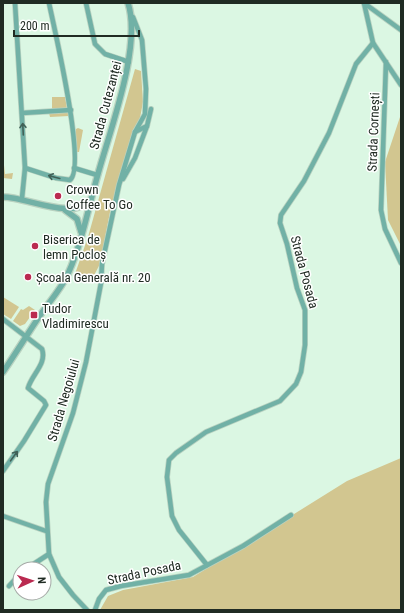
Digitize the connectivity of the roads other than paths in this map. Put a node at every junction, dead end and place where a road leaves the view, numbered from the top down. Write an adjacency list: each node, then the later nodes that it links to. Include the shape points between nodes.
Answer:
1 (15, 3): 13 (street)
2 (49, 3): 12 (street)
3 (86, 3): 8 (street, via 95,44 105,54)
4 (128, 3): 5 (street, Strada Negoiului)
5 (133, 17): 8 (street, Strada Cutezanței); 15 (street, Strada Negoiului, via 142,40 146,104 145,114)
6 (401, 30): 7 (street, via 364,3)
7 (373, 43): 9 (street); 38 (street, Strada Posada, via 356,64 329,133 304,181 281,215 280,223 305,310 305,345 301,372 296,384 280,401 206,432 169,460 172,516 179,530)
8 (129, 62): 18 (street, Strada Cutezanței)
9 (386, 62): 10 (street); 28 (street, Strada Cornești, via 381,215)
10 (401, 84)
11 (152, 109): 14 (street, Strada Negoiului)
12 (71, 110): 13 (street); 17 (street)
13 (22, 113): 16 (street, one-way to 13)
14 (147, 126): 15 (street); 19 (street, Strada Negoiului, via 135,158)
15 (135, 132): 19 (street, Strada Negoiului)
16 (25, 168): 17 (street, one-way to 16, via 70,180); 22 (street)
17 (74, 168): 18 (street)
18 (97, 175): 21 (street, Strada Cutezanței); 27 (street, via 96,190)
19 (119, 185): 35 (street, Strada Negoiului, via 102,264 101,283 86,362 73,413 48,484)
20 (3, 197): 22 (street)
21 (91, 197): 23 (street, Strada Cutezanței); 25 (street, Strada Cutezanței)
22 (22, 198): 24 (street)
23 (79, 208): 24 (street); 25 (street, via 86,210); 26 (street)
24 (62, 209): 26 (street)
25 (87, 216): 26 (street, via 83,220); 27 (street, Strada Cutezanței)
26 (76, 218): 27 (street)
27 (81, 236): 30 (street, Strada Cutezanței, via 66,277)
28 (401, 263)
29 (3, 319): 30 (street)
30 (27, 336): 31 (street, Strada Cutezanței); 32 (street, one-way to 30, via 46,405 28,388 43,361 44,354 39,344)
31 (3, 372)
32 (3, 471)
33 (291, 515): 38 (street, Strada Posada, via 243,546)
34 (3, 516): 35 (street)
35 (46, 531): 36 (street, Strada Negoiului)
36 (49, 554): 37 (street); 41 (street, Strada Negoiului, via 59,577)
37 (38, 561)
38 (207, 565): 42 (street, Strada Posada, via 188,575 113,587 102,593)
39 (12, 583): 40 (street)
40 (9, 586)
41 (87, 610)
42 (95, 610)

